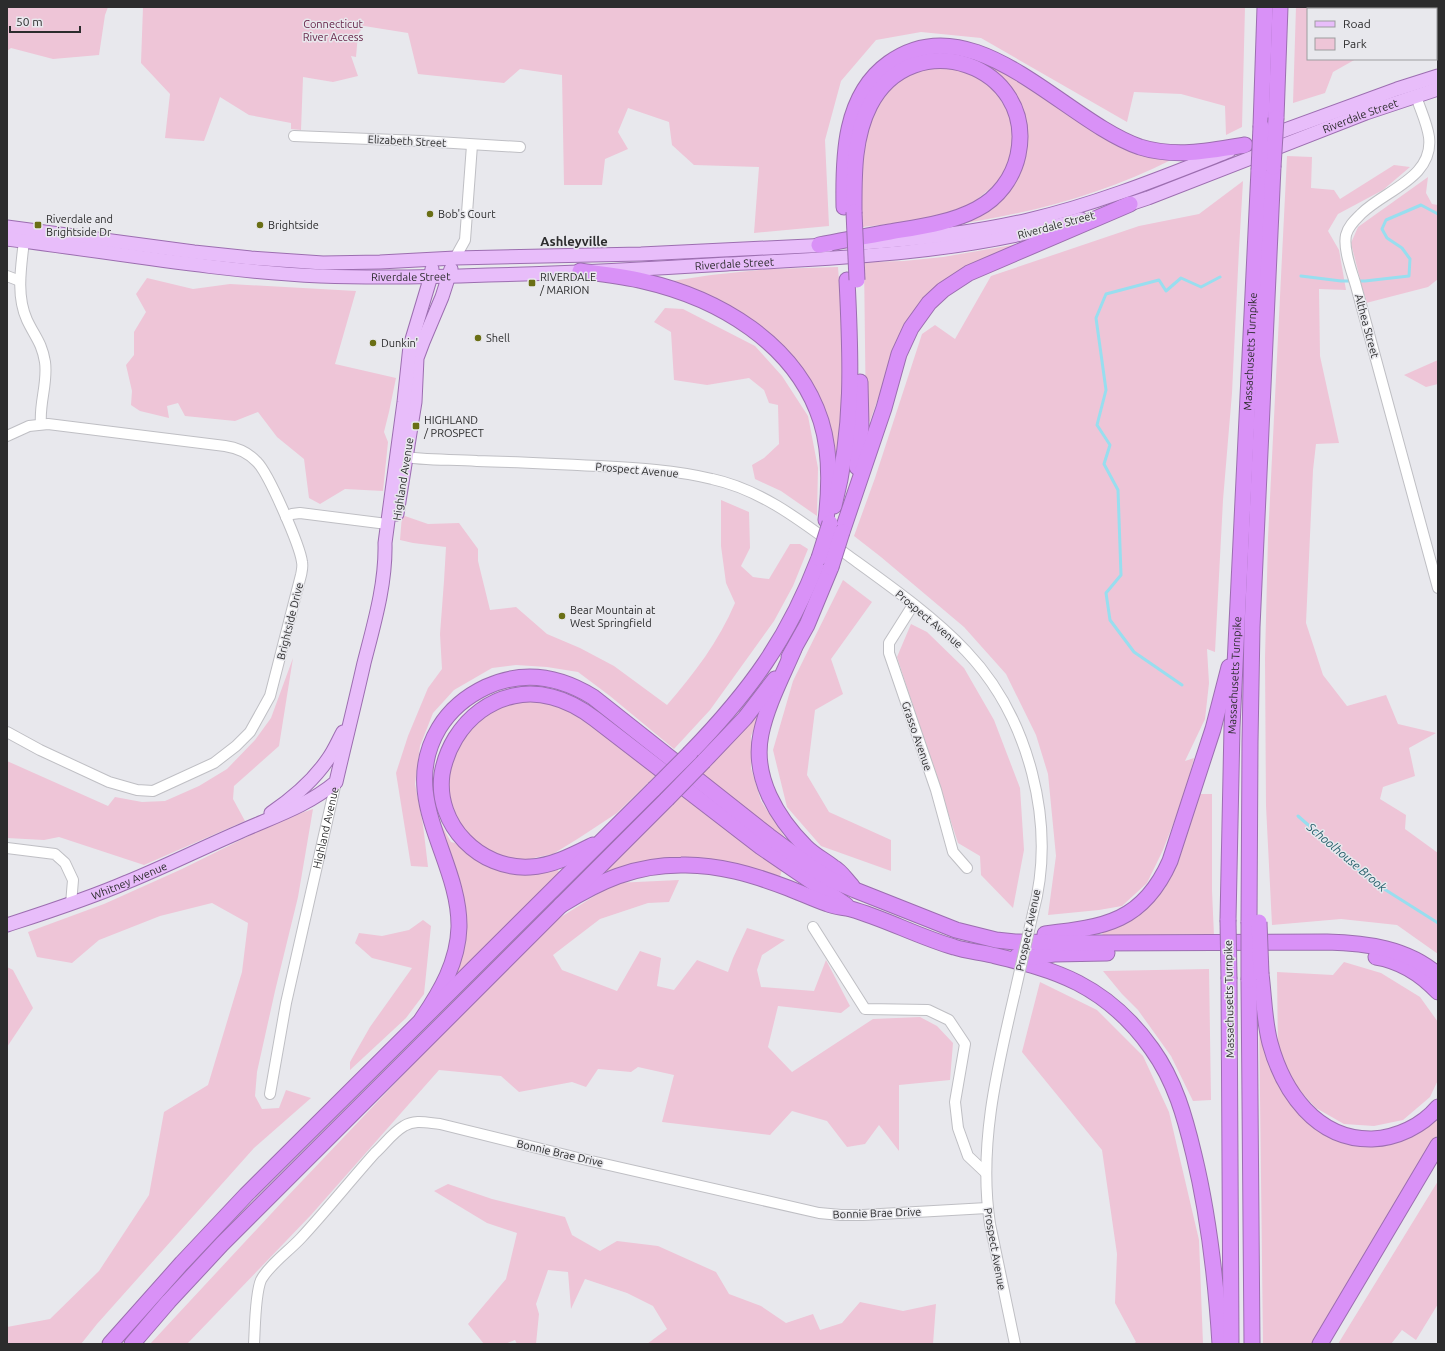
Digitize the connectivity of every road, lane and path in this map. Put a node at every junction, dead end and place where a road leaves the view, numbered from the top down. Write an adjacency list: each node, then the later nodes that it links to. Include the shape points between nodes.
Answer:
1 (1265, 7): 10 (highway, Massachusetts Turnpike, bridge, via 1261,126)
2 (1280, 7): 10 (highway, Massachusetts Turnpike, bridge, via 1276,118)
3 (1438, 76): 8 (main road, Riverdale Street)
4 (1438, 89): 5 (main road, Riverdale Street)
5 (1416, 96): 11 (main road, Riverdale Street); 33 (street, Althea Street, via 1429,137 1426,159 1417,172 1404,183 1364,211 1349,228 1346,246)
6 (294, 136): 7 (street, Elizabeth Street)
7 (472, 145): 9 (street, Elizabeth Street); 17 (street, via 465,240)
8 (1245, 146): 12 (highway, via 1183,153 1140,147 1104,129 1001,63 957,47 926,47 906,53 892,61 877,73 863,90 853,114 845,150 843,171); 16 (main road, Riverdale Street, via 1106,197 1028,220 937,236)
9 (520, 147)
10 (1266, 168): 35 (highway, Massachusetts Turnpike); 55 (highway, Massachusetts Turnpike, bridge, via 1251,695)
11 (1130, 204): 19 (main road, Riverdale Street, via 1035,232 960,246 820,259); 28 (highway, via 969,273 929,303 911,328 901,348)
12 (849, 212): 16 (highway, via 856,152 869,106 877,93 894,76 914,65 944,60 971,66 1000,87 1016,113 1020,146 1010,177 991,200 978,209 943,221); 24 (highway)
13 (7, 227): 18 (main road, Riverdale Street, via 194,252 281,260 341,263)
14 (7, 239): 15 (main road, Riverdale Street)
15 (24, 241): 21 (main road, Riverdale Street, via 251,271 341,276); 23 (street)
16 (819, 245): 17 (main road, Riverdale Street, via 641,254)
17 (455, 258): 18 (main road, Riverdale Street); 22 (main road, Highland Avenue)
18 (433, 259): 21 (main road, Highland Avenue)
19 (580, 271): 22 (main road, Riverdale Street); 30 (highway, via 643,281 681,292 732,316 776,349 808,391 821,422 829,465)
20 (7, 276): 23 (street)
21 (431, 276): 22 (main road, Riverdale Street); 27 (main road, Highland Avenue, via 410,346)
22 (449, 276): 27 (main road, Highland Avenue, via 417,358 415,402)
23 (20, 280): 25 (street, via 22,305 27,321 41,346 45,364)
24 (852, 280): 28 (highway, via 861,427); 30 (highway, via 850,410 844,459)
25 (41, 424): 26 (street, Brightside Drive, via 23,428); 29 (street, Brightside Drive, via 225,446 240,450 262,467)
26 (7, 436)
27 (401, 456): 31 (main road, Highland Avenue); 32 (main road, Highland Avenue, via 392,546); 34 (street, Prospect Avenue, via 668,471 716,480 753,493 772,503 868,569)
28 (850, 506): 36 (highway, bridge, via 831,568)
29 (286, 517): 31 (street, via 300,513); 38 (street, Brightside Drive, via 301,558 301,575 270,696 254,725 236,746 214,763 153,790 137,790 109,782)
30 (828, 522): 43 (highway, bridge, via 821,551 800,605 768,660 733,707)
31 (387, 524): 32 (main road, Highland Avenue)
32 (385, 562): 37 (main road, Highland Avenue, via 372,631)
33 (1438, 588)
34 (913, 604): 45 (street, Grasso Avenue, via 889,643 888,650 936,790 953,852); 61 (street, Prospect Avenue, bridge, via 948,633 984,672 998,693 1025,749 1035,786 1040,826 1040,867 1033,913 998,1065 986,1147)
35 (1236, 641): 52 (highway, via 1216,722 1170,861 1154,890 1129,912 1101,926); 68 (highway, Massachusetts Turnpike, bridge, via 1228,920)
36 (794, 649): 46 (highway, via 761,734 759,757 762,775 772,802 791,831 814,854 835,868); 48 (highway, bridge, via 755,706 725,740)
37 (351, 716): 39 (main road, Whitney Avenue, via 329,758); 40 (main road, Highland Avenue)
38 (7, 732)
39 (314, 778): 41 (main road); 42 (main road, Whitney Avenue, via 282,805)
40 (336, 782): 41 (main road, Whitney Avenue)
41 (328, 796): 42 (main road, Whitney Avenue); 58 (street, Highland Avenue)
42 (248, 828): 47 (main road, Whitney Avenue, via 127,882)
43 (601, 842): 49 (highway, via 556,861 524,867 498,863 470,846 460,837 450,820 442,784 447,757 463,726 486,706 513,696 551,696 570,703 595,719 760,847); 57 (highway)
44 (7, 848): 47 (street, via 55,854 65,863 73,880)
45 (967, 868)
46 (855, 890): 52 (highway, via 956,930); 57 (highway, via 832,880 797,857 593,697 578,688 537,677 502,681 480,690 459,705 443,723 432,742 429,754 425,777 426,801 455,896 458,928 456,950 450,971)
47 (70, 904): 50 (main road, Whitney Avenue)
48 (561, 906): 49 (highway, via 619,875 657,866 683,865 708,866 741,872 830,905); 64 (highway, via 222,1244)
49 (851, 909): 53 (highway, via 956,948)
50 (7, 925)
51 (813, 927): 61 (street, via 865,1009 928,1010 949,1020 966,1044 955,1102 958,1128 968,1156)
52 (996, 940): 54 (highway, via 1078,943 1350,943 1378,947 1405,955 1424,964)
53 (992, 955): 56 (highway, via 1033,957 1058,954 1345,952 1380,957 1400,964 1419,975); 67 (highway, via 1046,970 1080,984 1126,1019 1163,1065 1180,1103 1198,1173 1212,1250)
54 (1438, 975)
55 (1255, 977): 59 (highway, via 1274,1057 1292,1094 1315,1120 1342,1134 1374,1139 1407,1131 1427,1119); 69 (highway, Massachusetts Turnpike)
56 (1438, 992)
57 (422, 1019): 63 (highway, via 212,1230)
58 (270, 1094)
59 (1438, 1107)
60 (1438, 1145): 70 (highway)
61 (986, 1173): 62 (street, Prospect Avenue)
62 (987, 1208): 65 (street, Bonnie Brae Drive, via 831,1215 440,1124 410,1123 389,1138 263,1277 259,1290); 66 (street, Prospect Avenue)
63 (110, 1344)
64 (132, 1344)
65 (254, 1344)
66 (1015, 1344)
67 (1220, 1344)
68 (1231, 1344)
69 (1252, 1344)
70 (1320, 1344)

